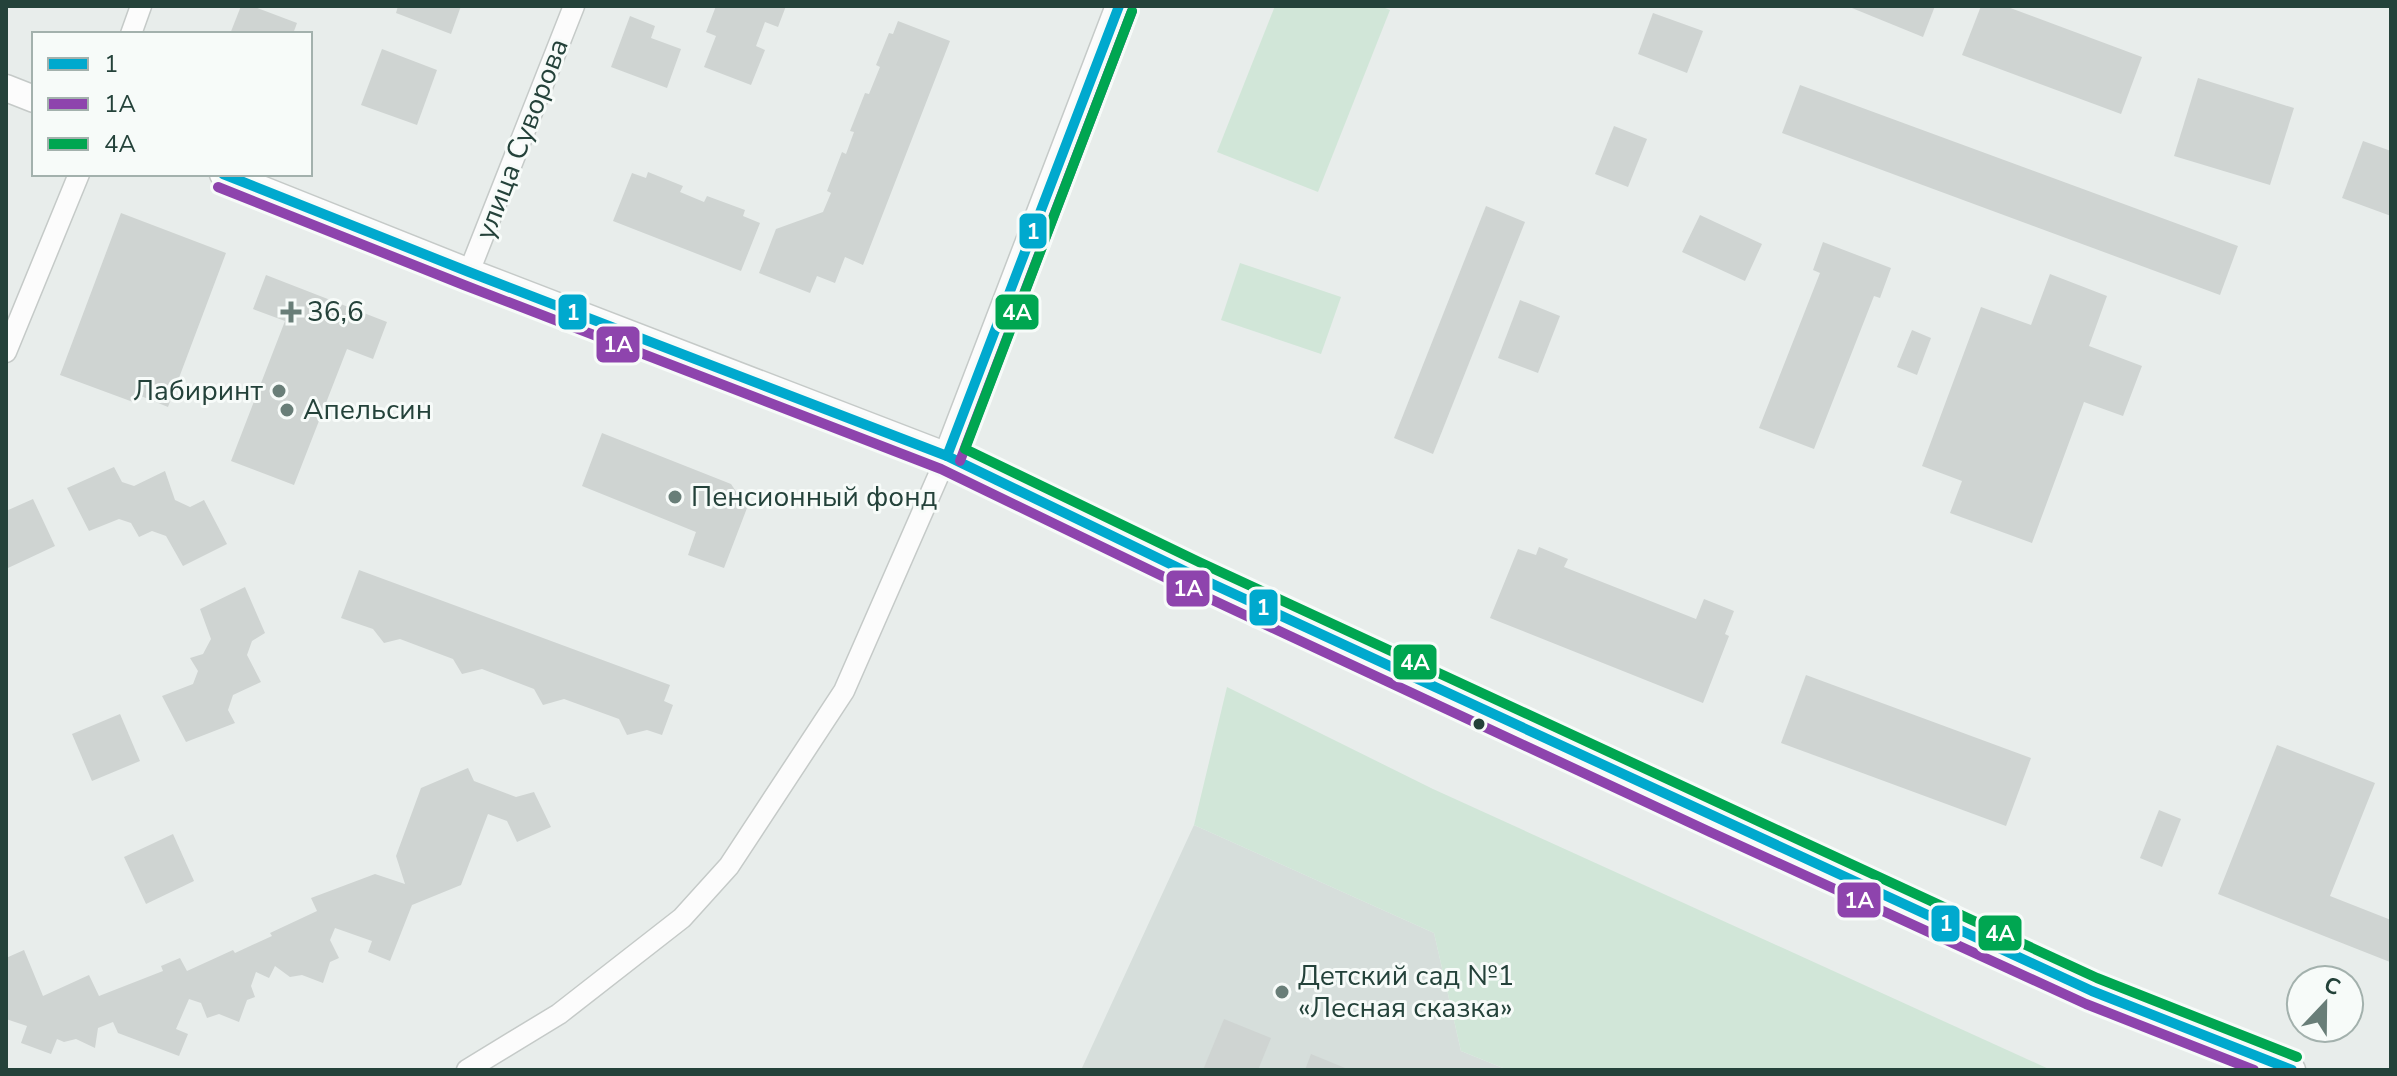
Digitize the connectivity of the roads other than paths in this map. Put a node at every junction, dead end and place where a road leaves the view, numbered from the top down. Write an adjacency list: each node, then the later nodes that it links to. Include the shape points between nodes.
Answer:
1 (141, 6): 4 (street)
2 (574, 6): 9 (street, улица Суворова)
3 (1119, 6): 11 (street)
4 (132, 32)
5 (6, 88): 6 (street)
6 (32, 98)
7 (78, 176): 10 (street)
8 (228, 176): 9 (street)
9 (469, 272): 11 (street)
10 (6, 352)
11 (947, 456): 12 (street, via 844,691 729,866 682,918 559,1014); 13 (street, via 2092,991)
12 (467, 1070)
13 (2292, 1070)

